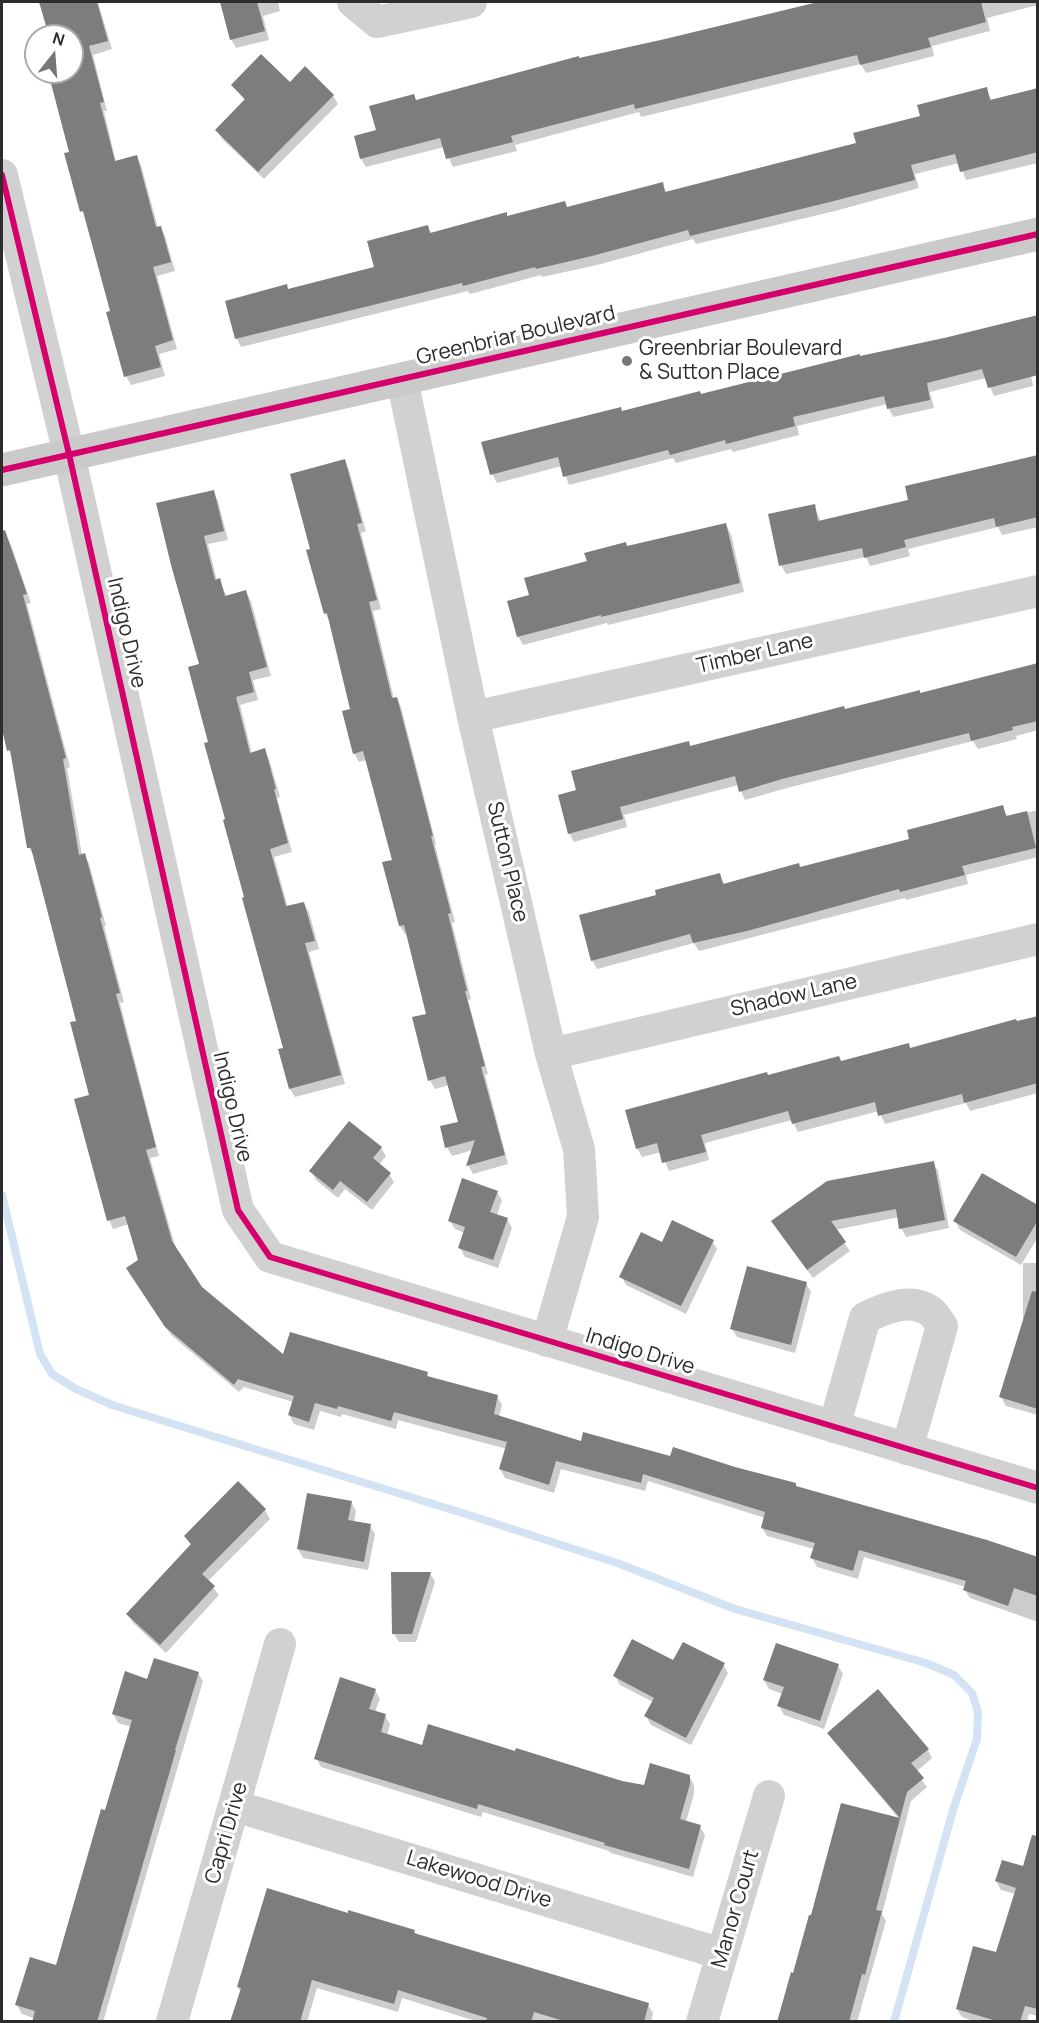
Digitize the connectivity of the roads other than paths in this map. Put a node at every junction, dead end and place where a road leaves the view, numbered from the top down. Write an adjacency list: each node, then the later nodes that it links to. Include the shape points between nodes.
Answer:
1 (353, 2): 2 (street, via 377,22)
2 (471, 2)
3 (2, 175): 6 (street, Indigo Drive)
4 (1038, 234): 5 (street, Greenbriar Boulevard)
5 (402, 379): 6 (street, Greenbriar Boulevard); 9 (street, Sutton Place)
6 (69, 454): 7 (street, Greenbriar Boulevard); 12 (street, Indigo Drive, via 238,1210 270,1257)
7 (2, 470)
8 (1038, 591): 9 (street, Timber Lane)
9 (473, 717): 11 (street, Sutton Place)
10 (1038, 939): 11 (street, Shadow Lane)
11 (551, 1054): 12 (street, Sutton Place, via 579,1149 583,1216)
12 (547, 1341): 13 (street, Indigo Drive)
13 (834, 1427): 14 (street, Indigo Drive); 14 (street, via 865,1318 886,1307 915,1304 931,1311 942,1326)
14 (907, 1449): 15 (street, Indigo Drive)
15 (1038, 1488)
16 (280, 1644): 18 (street, Capri Drive)
17 (769, 1796): 19 (street, Manor Court)
18 (235, 1806): 19 (street, Lakewood Drive); 20 (street, Capri Drive)
19 (722, 1954): 21 (street, Manor Court)
20 (172, 2022)
21 (702, 2022)

